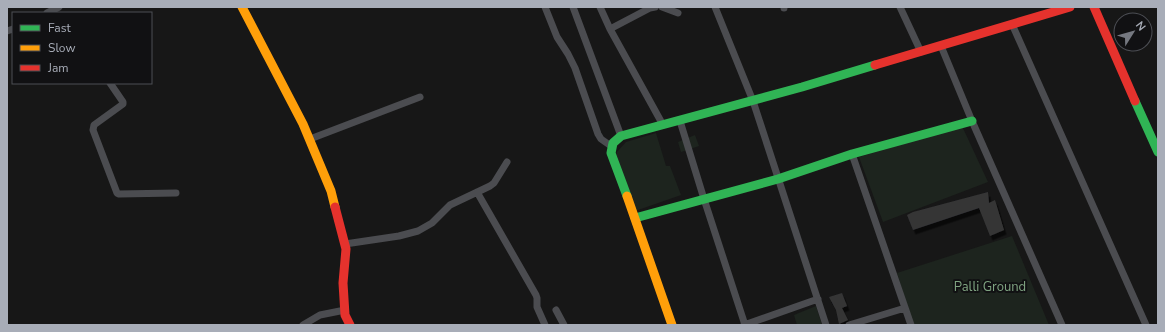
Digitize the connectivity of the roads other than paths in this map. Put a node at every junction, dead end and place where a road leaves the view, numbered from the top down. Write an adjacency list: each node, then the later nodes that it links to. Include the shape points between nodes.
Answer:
1 (242, 7): 23 (street)
2 (545, 7): 24 (street, via 557,37 575,68 598,134)
3 (573, 7): 22 (street)
4 (600, 7): 13 (street)
5 (655, 7): 13 (street)
6 (662, 7): 11 (street)
7 (715, 7): 18 (street)
8 (900, 7): 15 (street)
9 (1070, 7): 12 (street)
10 (1094, 7): 25 (street)
11 (678, 13)
12 (1012, 24): 14 (street); 48 (street)
13 (610, 29): 21 (street)
14 (941, 46): 15 (street); 20 (street)
15 (922, 52): 18 (street)
16 (111, 84): 30 (street, via 123,104 94,125 93,130 117,193)
17 (420, 97): 23 (street)
18 (753, 101): 19 (street); 28 (street)
19 (680, 121): 21 (street); 31 (street)
20 (972, 121): 26 (street); 47 (street)
21 (663, 125): 22 (street)
22 (622, 136): 24 (street)
23 (310, 139): 33 (street, via 331,191)
24 (611, 146): 32 (street, via 611,153)
25 (1158, 152)
26 (852, 154): 28 (street); 35 (street)
27 (507, 162): 29 (street, via 494,183)
28 (778, 179): 31 (street); 34 (street)
29 (477, 192): 33 (street, via 450,205 432,223 418,231); 40 (street, via 536,294 538,311)
30 (176, 193)
31 (704, 199): 32 (street); 43 (street)
32 (635, 218): 42 (street)
33 (345, 244): 36 (street)
34 (818, 299): 43 (street); 44 (street)
35 (905, 308): 45 (street); 46 (street)
36 (345, 310): 38 (street, via 320,315); 39 (street)
37 (556, 310): 41 (street)
38 (303, 325)
39 (350, 325)
40 (545, 325)
41 (564, 325)
42 (672, 325)
43 (744, 325)
44 (826, 325)
45 (848, 325)
46 (911, 325)
47 (1062, 325)
48 (1146, 325)

